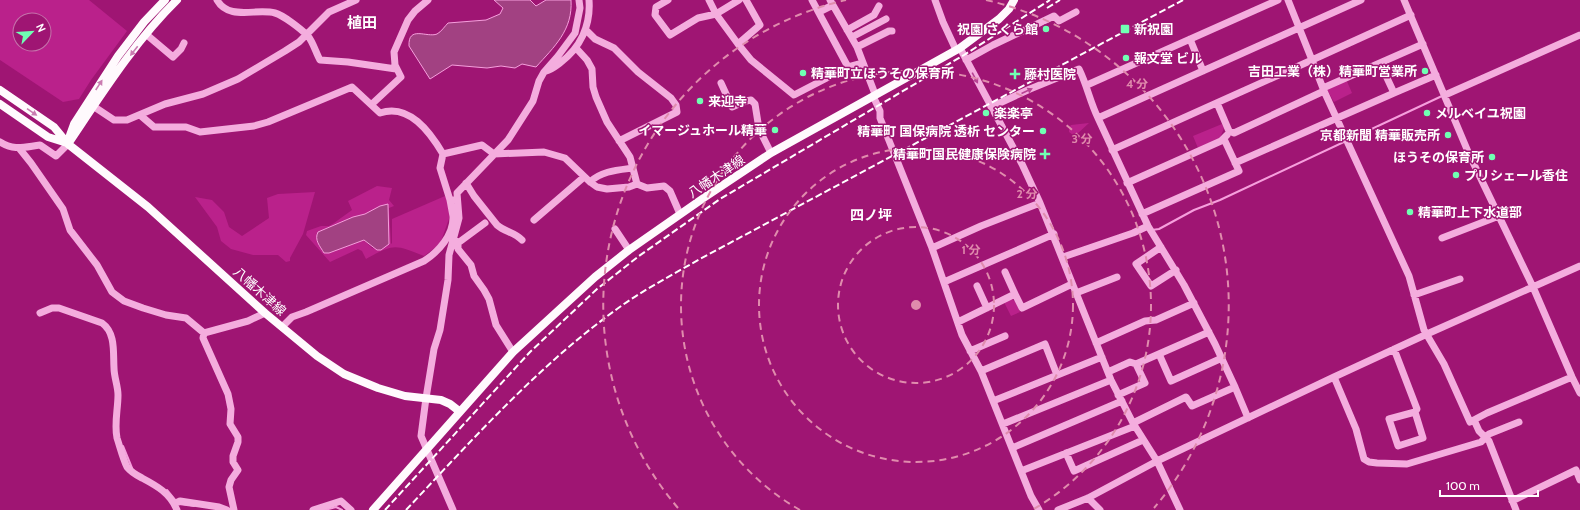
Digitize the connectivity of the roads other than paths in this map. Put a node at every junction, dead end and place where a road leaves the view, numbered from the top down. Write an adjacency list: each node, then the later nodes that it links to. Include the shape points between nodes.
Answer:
1 (165, 0): 69 (main road, one-way to 1, via 74,124 115,61 144,22)
2 (177, 0): 30 (main road)
3 (217, 0): 31 (street, via 230,11 278,14)
4 (356, 0): 31 (street, via 329,12)
5 (428, 0): 46 (street, via 408,20 394,52)
6 (579, 0): 48 (street, via 580,8 574,32)
7 (668, 0): 23 (street, via 656,7 655,14 670,35 698,18)
8 (709, 0): 23 (street)
9 (739, 0): 23 (street)
10 (746, 0): 36 (street, via 760,25)
11 (812, 0): 21 (street)
12 (935, 0): 40 (street, via 943,22)
13 (1014, 0): 40 (main road, 八幡木津線, via 999,19)
14 (1278, 0): 34 (street)
15 (1288, 0): 26 (street)
16 (1360, 0): 26 (street)
17 (1404, 0): 24 (street)
18 (591, 1): 27 (street)
19 (831, 3): 21 (street); 28 (street)
20 (879, 6): 28 (street, via 875,14)
21 (819, 12): 45 (street)
22 (1076, 12): 41 (street, via 1059,21 1054,16)
23 (716, 14): 36 (street)
24 (1411, 16): 37 (street); 42 (street)
25 (886, 19): 33 (street)
26 (1298, 28): 42 (street); 47 (street)
27 (586, 30): 39 (street); 67 (street, via 595,39 614,48 638,72 672,98 676,105 677,112)
28 (847, 30): 33 (street)
29 (892, 31): 38 (street)
30 (146, 35): 35 (street, via 173,57); 60 (main road, one-way to 60)
31 (307, 35): 46 (street, via 320,60); 62 (street, via 238,79 203,94 165,104)
32 (1580, 35): 56 (street)
33 (852, 37): 38 (street)
34 (1190, 39): 47 (street); 51 (street)
35 (184, 42)
36 (738, 44): 45 (street, via 751,60 794,94)
37 (1423, 44): 44 (street); 49 (street)
38 (857, 47): 43 (street)
39 (576, 48): 48 (street, via 549,71); 67 (street, via 592,69 596,97 607,122)
40 (958, 49): 41 (street); 55 (main road, 八幡木津線)
41 (966, 60): 61 (street, one-way to 61)
42 (1312, 60): 52 (street); 57 (street)
43 (863, 63): 45 (street); 55 (street)
44 (1380, 63): 52 (street); 54 (street)
45 (848, 67)
46 (396, 69): 59 (street, via 401,77)
47 (1203, 71): 63 (street)
48 (544, 72): 74 (street, via 533,101 508,140)
49 (1436, 75): 54 (street); 56 (street)
50 (721, 83): 72 (street, via 732,108 751,100 755,104 759,129)
51 (1086, 84): 61 (street, one-way to 51, via 1080,69); 63 (street)
52 (1324, 89): 64 (street); 65 (street, via 1234,133)
53 (0, 90): 69 (main road, one-way to 69, via 54,127)
54 (1394, 93): 64 (street)
55 (874, 95): 72 (main road, 八幡木津線); 96 (street, via 882,124)
56 (1445, 95): 86 (street, via 1469,154)
57 (1217, 103): 65 (street); 71 (street)
58 (0, 104): 69 (main road, via 48,137)
59 (372, 104): 62 (street, via 352,87 268,122 200,132 186,127 154,127); 73 (street, via 380,112 401,112 415,119 432,137)
60 (93, 106): 62 (street, via 114,120 127,120); 69 (main road)
61 (991, 107): 83 (street)
62 (140, 115)
63 (1098, 118): 71 (street)
64 (1337, 119): 75 (street); 110 (street, via 1396,245)
65 (1229, 131): 66 (street)
66 (1224, 139): 75 (street); 80 (street)
67 (619, 140): 76 (street, via 630,157)
68 (0, 142): 70 (street, via 9,147)
69 (68, 144): 70 (street, via 56,156 40,145); 114 (main road, 八幡木津線, via 148,207)
70 (19, 148): 118 (street, via 63,209 70,230 97,265 112,292 130,304 186,318)
71 (1112, 150): 80 (street)
72 (771, 153): 84 (main road, 八幡木津線)
73 (443, 154): 74 (street, via 482,145); 82 (street, via 440,168)
74 (494, 154): 77 (street, via 544,152 565,158); 79 (street)
75 (1235, 163): 85 (street, via 1239,171)
76 (633, 168): 78 (street, via 602,174); 81 (street)
77 (584, 176): 78 (street); 87 (street)
78 (590, 182): 81 (street, via 607,189)
79 (466, 183): 82 (street); 93 (street, via 497,225)
80 (1127, 183): 85 (street)
81 (638, 184): 84 (street, via 646,188 664,186 670,191)
82 (453, 200): 94 (street, via 459,218); 116 (street, via 451,228 442,245 431,256 292,317)
83 (1040, 203): 91 (street); 96 (street)
84 (680, 214): 97 (main road, 八幡木津線)
85 (1142, 214): 89 (street)
86 (1499, 216): 92 (street); 107 (street)
87 (534, 220)
88 (485, 223): 94 (street)
89 (1148, 226): 95 (street); 98 (street)
90 (614, 229): 97 (street)
91 (1054, 234): 98 (street); 104 (street)
92 (1442, 238)
93 (522, 240)
94 (455, 241): 123 (street, via 487,295 496,325); 137 (street, via 449,255 440,330 434,349)
95 (1161, 247): 100 (street); 100 (street, via 1136,264 1151,286)
96 (932, 248): 104 (street)
97 (629, 250): 123 (main road, 八幡木津線, via 584,286)
98 (1063, 257): 105 (street)
99 (1580, 266): 107 (street)
100 (1176, 270): 111 (street)
101 (1005, 272): 109 (street)
102 (1117, 277): 108 (street)
103 (1460, 279): 110 (street)
104 (944, 282): 115 (street)
105 (1072, 284): 108 (street); 109 (street, via 1022,308)
106 (977, 286): 112 (street)
107 (1533, 287): 119 (street); 133 (street)
108 (1076, 293): 121 (street)
109 (1015, 294): 112 (street)
110 (1414, 295): 119 (street)
111 (1194, 303): 117 (street); 121 (street)
112 (987, 308): 115 (street)
113 (40, 313): 157 (street, via 59,308 106,326 112,341 117,381 117,436 127,467 160,488)
114 (265, 313): 116 (main road, 八幡木津線); 118 (street, via 248,321)
115 (958, 322): 124 (street)
116 (282, 327): 137 (main road, 八幡木津線, via 344,374 405,396)
117 (1209, 332): 125 (street); 127 (street)
118 (204, 333): 159 (street, via 203,338 226,387 231,408 230,424 238,437 233,462 238,470 229,487)
119 (1427, 334): 122 (street); 143 (street, via 1444,364 1470,422)
120 (1005, 336): 124 (street)
121 (1096, 343): 126 (street)
122 (1394, 349): 132 (street); 141 (street, via 1417,409)
123 (513, 352): 140 (main road, 八幡木津線)
124 (970, 352): 129 (street)
125 (1159, 354): 127 (street, via 1171,381); 128 (street)
126 (1102, 357): 130 (street); 131 (street)
127 (1222, 358): 135 (street)
128 (1136, 364): 130 (street, via 1130,362); 138 (street, via 1145,383)
129 (981, 371): 131 (street, via 1046,344); 139 (street)
130 (1108, 372): 134 (street)
131 (1057, 375): 139 (street)
132 (1334, 377): 142 (street); 147 (street, via 1356,429 1363,457 1369,462 1407,464 1481,442)
133 (1572, 377): 136 (street); 143 (street, via 1487,412)
134 (1111, 380): 138 (street); 145 (street)
135 (1235, 387): 142 (street); 146 (street, via 1192,406 1186,397)
136 (1580, 393)
137 (426, 398): 140 (main road, 八幡木津線, via 441,400); 150 (street, via 421,436)
138 (1120, 398): 146 (street); 149 (street)
139 (993, 400): 145 (street)
140 (459, 411): 150 (main road, 八幡木津線)
141 (1415, 412): 141 (street, via 1389,419 1398,446 1423,438)
142 (1248, 418): 152 (street)
143 (1474, 420): 147 (street, via 1479,431)
144 (1520, 422): 147 (street)
145 (1003, 424): 149 (street)
146 (1134, 425): 148 (street); 151 (street)
147 (1485, 436): 156 (street)
148 (1143, 440): 151 (street, via 1074,471); 152 (street)
149 (1012, 448): 153 (street)
150 (426, 450): 162 (main road, 八幡木津線); 163 (street)
151 (1066, 453): 153 (street)
152 (1158, 461): 155 (street); 167 (street)
153 (1021, 471): 164 (street)
154 (1580, 480): 156 (street, via 1576,470)
155 (1088, 498): 165 (street); 166 (street)
156 (1512, 501): 168 (street)
157 (177, 505): 158 (street, via 219,507)
158 (226, 510)
159 (234, 510)
160 (313, 510): 161 (street, via 341,501)
161 (351, 510)
162 (372, 510)
163 (453, 510)
164 (1039, 510)
165 (1058, 510)
166 (1100, 510)
167 (1180, 510)
168 (1516, 510)

